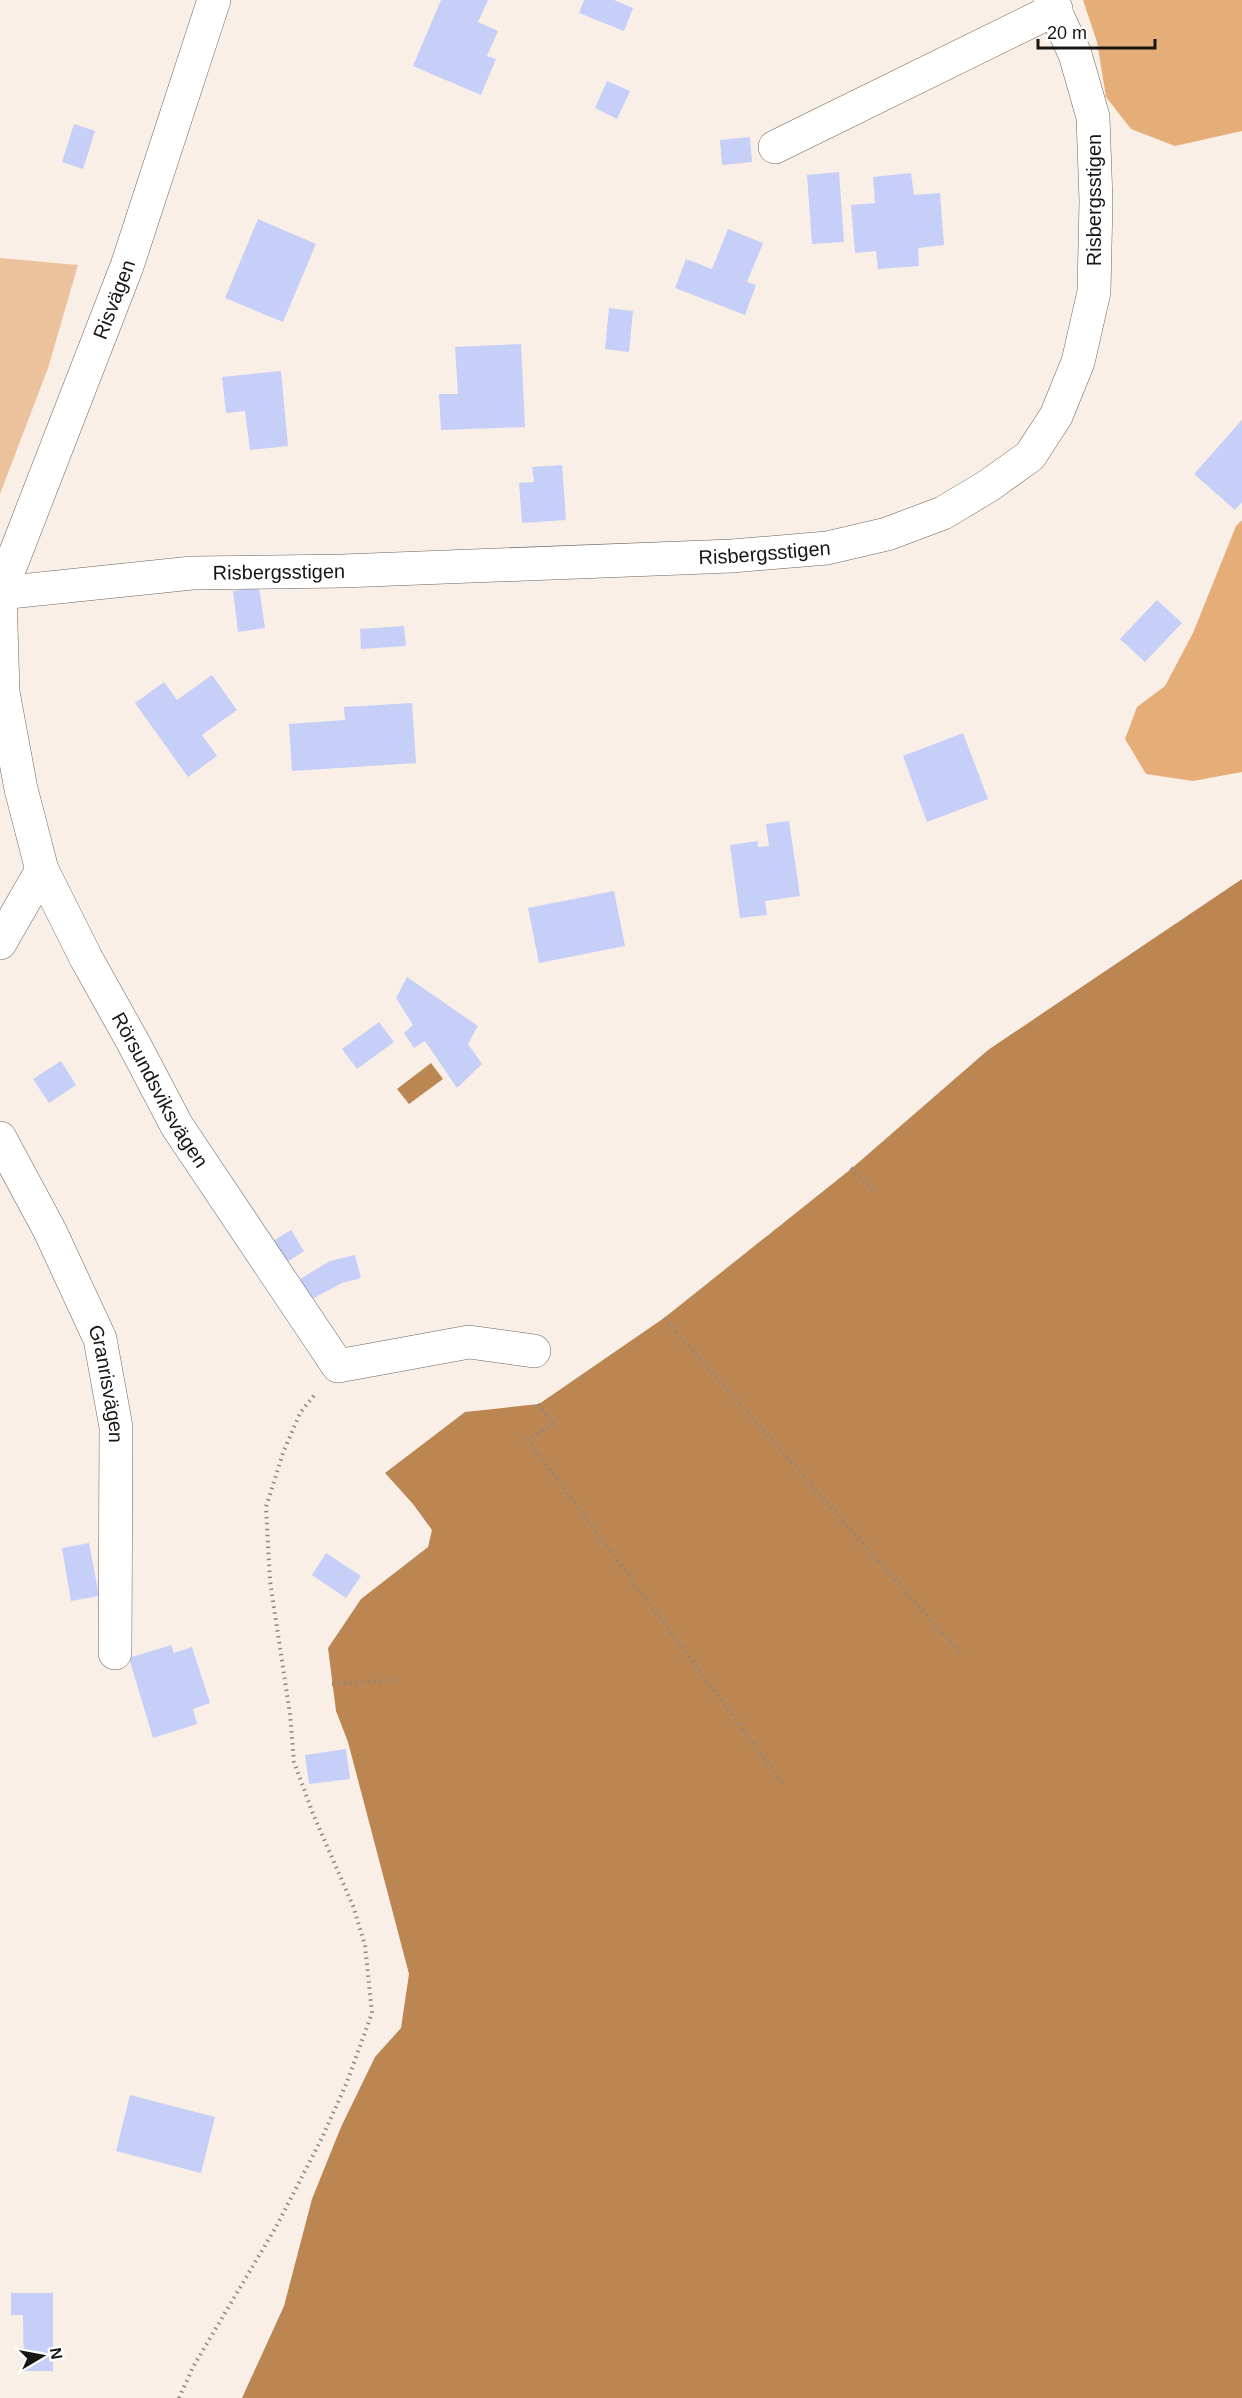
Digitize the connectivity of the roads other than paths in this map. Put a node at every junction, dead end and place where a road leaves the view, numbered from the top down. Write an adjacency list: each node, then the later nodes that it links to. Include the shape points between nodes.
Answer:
1 (214, 0): 4 (street, Risvägen, via 127,266)
2 (1053, 4): 3 (street); 4 (street, Risbergsstigen, via 1075,54 1093,117 1094,292 1078,362 1056,416 1030,456 943,513 887,534 828,548 744,555 343,571 192,573)
3 (775, 147)
4 (0, 593): 5 (street, Rörsundsviksvägen, via 3,692 21,789)
5 (42, 870): 6 (street); 8 (street, Rörsundsviksvägen, via 177,1126 338,1366 469,1342)
6 (0, 943)
7 (0, 1138): 9 (street, Granrisvägen, via 50,1231 100,1339 116,1427)
8 (534, 1351)
9 (115, 1653)

